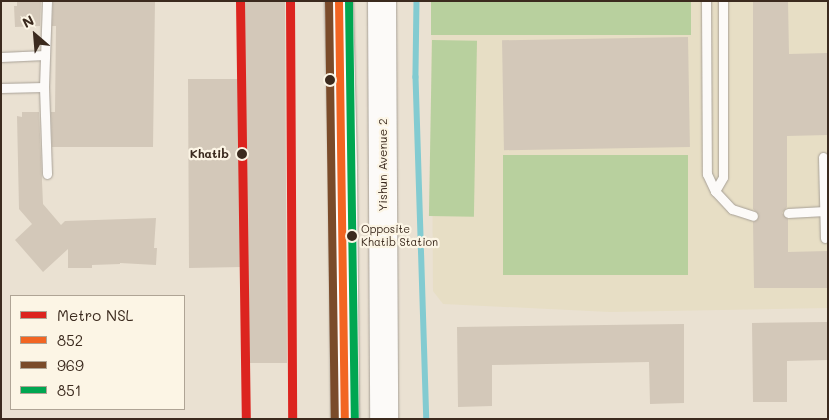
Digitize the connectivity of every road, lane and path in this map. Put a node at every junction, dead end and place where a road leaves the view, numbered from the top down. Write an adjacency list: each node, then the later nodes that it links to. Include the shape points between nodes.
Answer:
1 (47, 1): 6 (lane)
2 (339, 1): 17 (main road)
3 (382, 1): 18 (main road, Yishun Avenue 2)
4 (706, 1): 12 (lane, via 707,174)
5 (723, 1): 12 (lane, via 723,177)
6 (45, 55): 7 (lane); 8 (lane)
7 (1, 57)
8 (44, 87): 9 (lane); 11 (lane)
9 (1, 88)
10 (823, 158): 13 (lane)
11 (47, 174)
12 (715, 190): 15 (lane, via 732,209)
13 (825, 211): 14 (lane); 16 (lane)
14 (788, 214)
15 (753, 216)
16 (825, 238)
17 (345, 419)
18 (384, 419)

